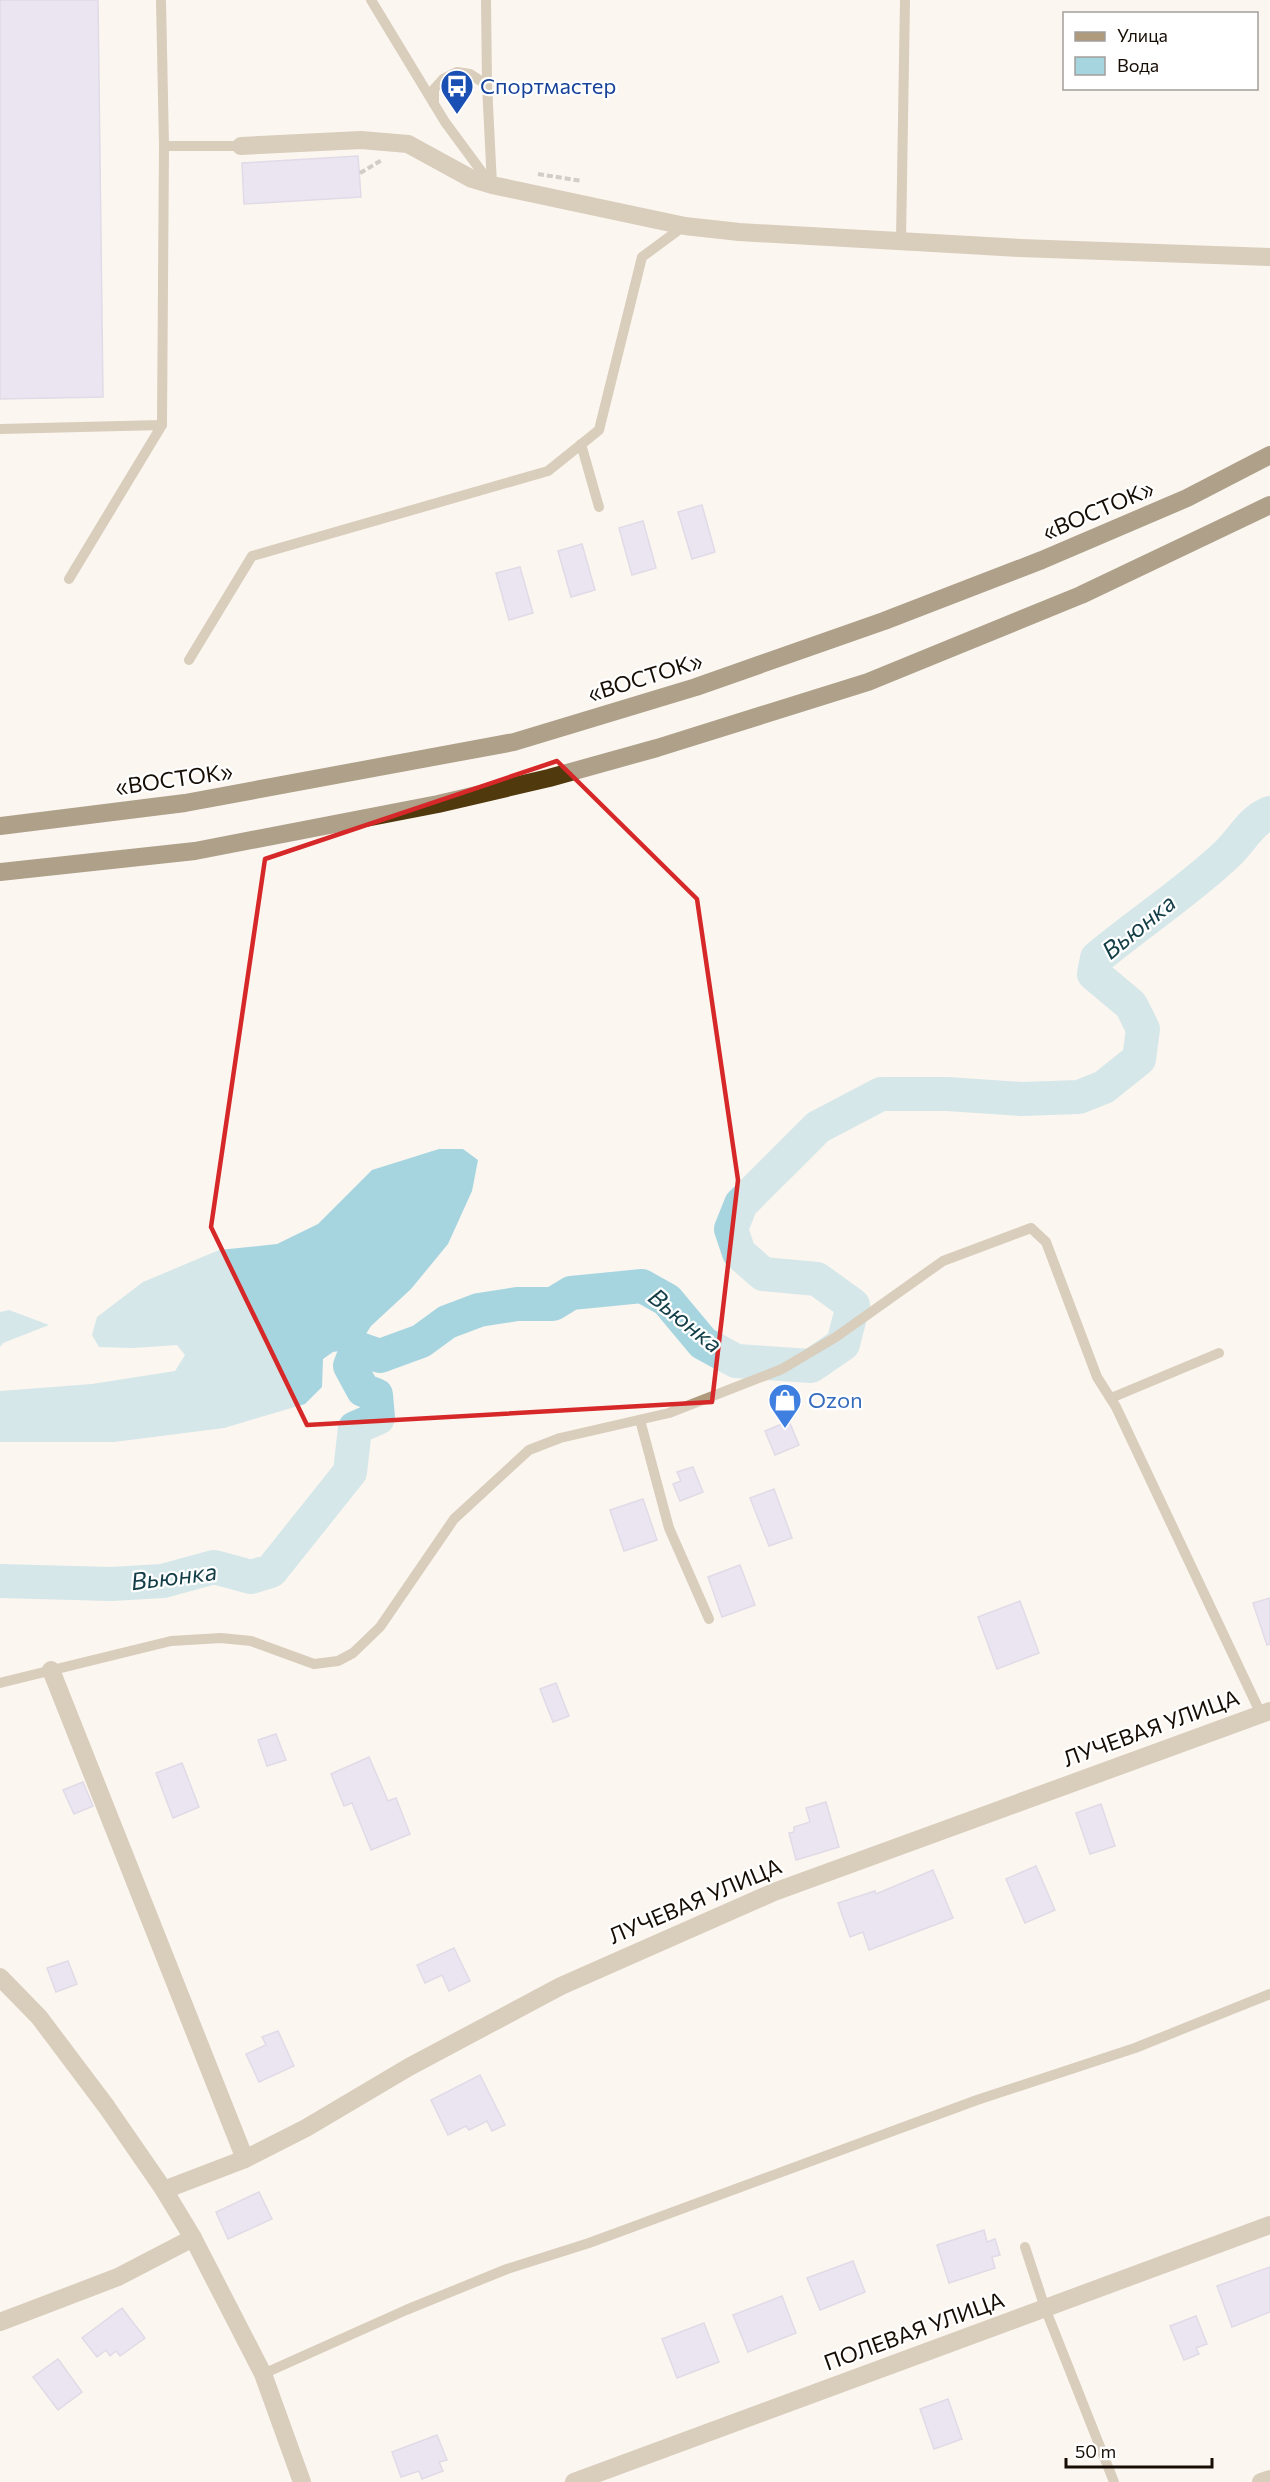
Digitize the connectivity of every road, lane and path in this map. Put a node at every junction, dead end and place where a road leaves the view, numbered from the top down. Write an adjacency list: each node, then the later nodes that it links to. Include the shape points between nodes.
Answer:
1 (161, 0): 7 (lane)
2 (371, 0): 6 (lane)
3 (486, 0): 5 (lane)
4 (905, 0): 11 (lane)
5 (487, 85): 6 (lane, via 470,74 457,72 434,89); 9 (lane)
6 (434, 104): 9 (lane)
7 (164, 146): 8 (lane); 13 (lane)
8 (241, 146): 9 (street, via 361,140 408,144 462,174)
9 (492, 185): 10 (street)
10 (685, 226): 11 (street); 15 (lane, via 642,257 599,430)
11 (901, 240): 12 (street)
12 (1270, 257)
13 (162, 425): 14 (lane); 19 (lane)
14 (0, 429)
15 (581, 444): 18 (lane); 20 (lane, via 548,471 252,556)
16 (1270, 455): 21 (highway, «ВОСТОК», via 1187,498 1094,538 884,621 696,687 514,742 185,803)
17 (1270, 505): 22 (highway, via 1082,595 868,682 657,748 438,804 207,849)
18 (599, 507)
19 (69, 579)
20 (189, 660)
21 (0, 826)
22 (0, 872)
23 (1219, 1353): 24 (lane)
24 (1111, 1398): 25 (lane, via 1097,1377 1046,1242 1031,1228 943,1262 836,1337 782,1369 669,1413); 29 (lane)
25 (640, 1420): 26 (lane, via 669,1528); 27 (lane, via 560,1438 529,1450 454,1519 380,1627 353,1653 338,1661 314,1664 251,1641 221,1638 171,1641)
26 (709, 1619)
27 (51, 1670): 28 (lane); 32 (street)
28 (0, 1683)
29 (1265, 1713): 32 (street, ЛУЧЕВАЯ УЛИЦА, via 764,1897 561,1986)
30 (2, 1982): 33 (street, via 39,2017)
31 (1270, 1994): 39 (lane, via 1135,2048 977,2100 589,2243 507,2269)
32 (245, 2159): 33 (street, ЛУЧЕВАЯ УЛИЦА)
33 (164, 2190): 35 (street)
34 (1270, 2225): 37 (street, ПОЛЕВАЯ УЛИЦА)
35 (193, 2238): 38 (street, via 118,2277); 39 (street)
36 (1025, 2247): 37 (lane)
37 (1045, 2308): 42 (street, ПОЛЕВАЯ УЛИЦА); 43 (lane)
38 (0, 2322)
39 (263, 2374): 41 (street)
40 (1270, 2479): 44 (street)
41 (302, 2482)
42 (574, 2482)
43 (1114, 2482)
44 (1261, 2482)

